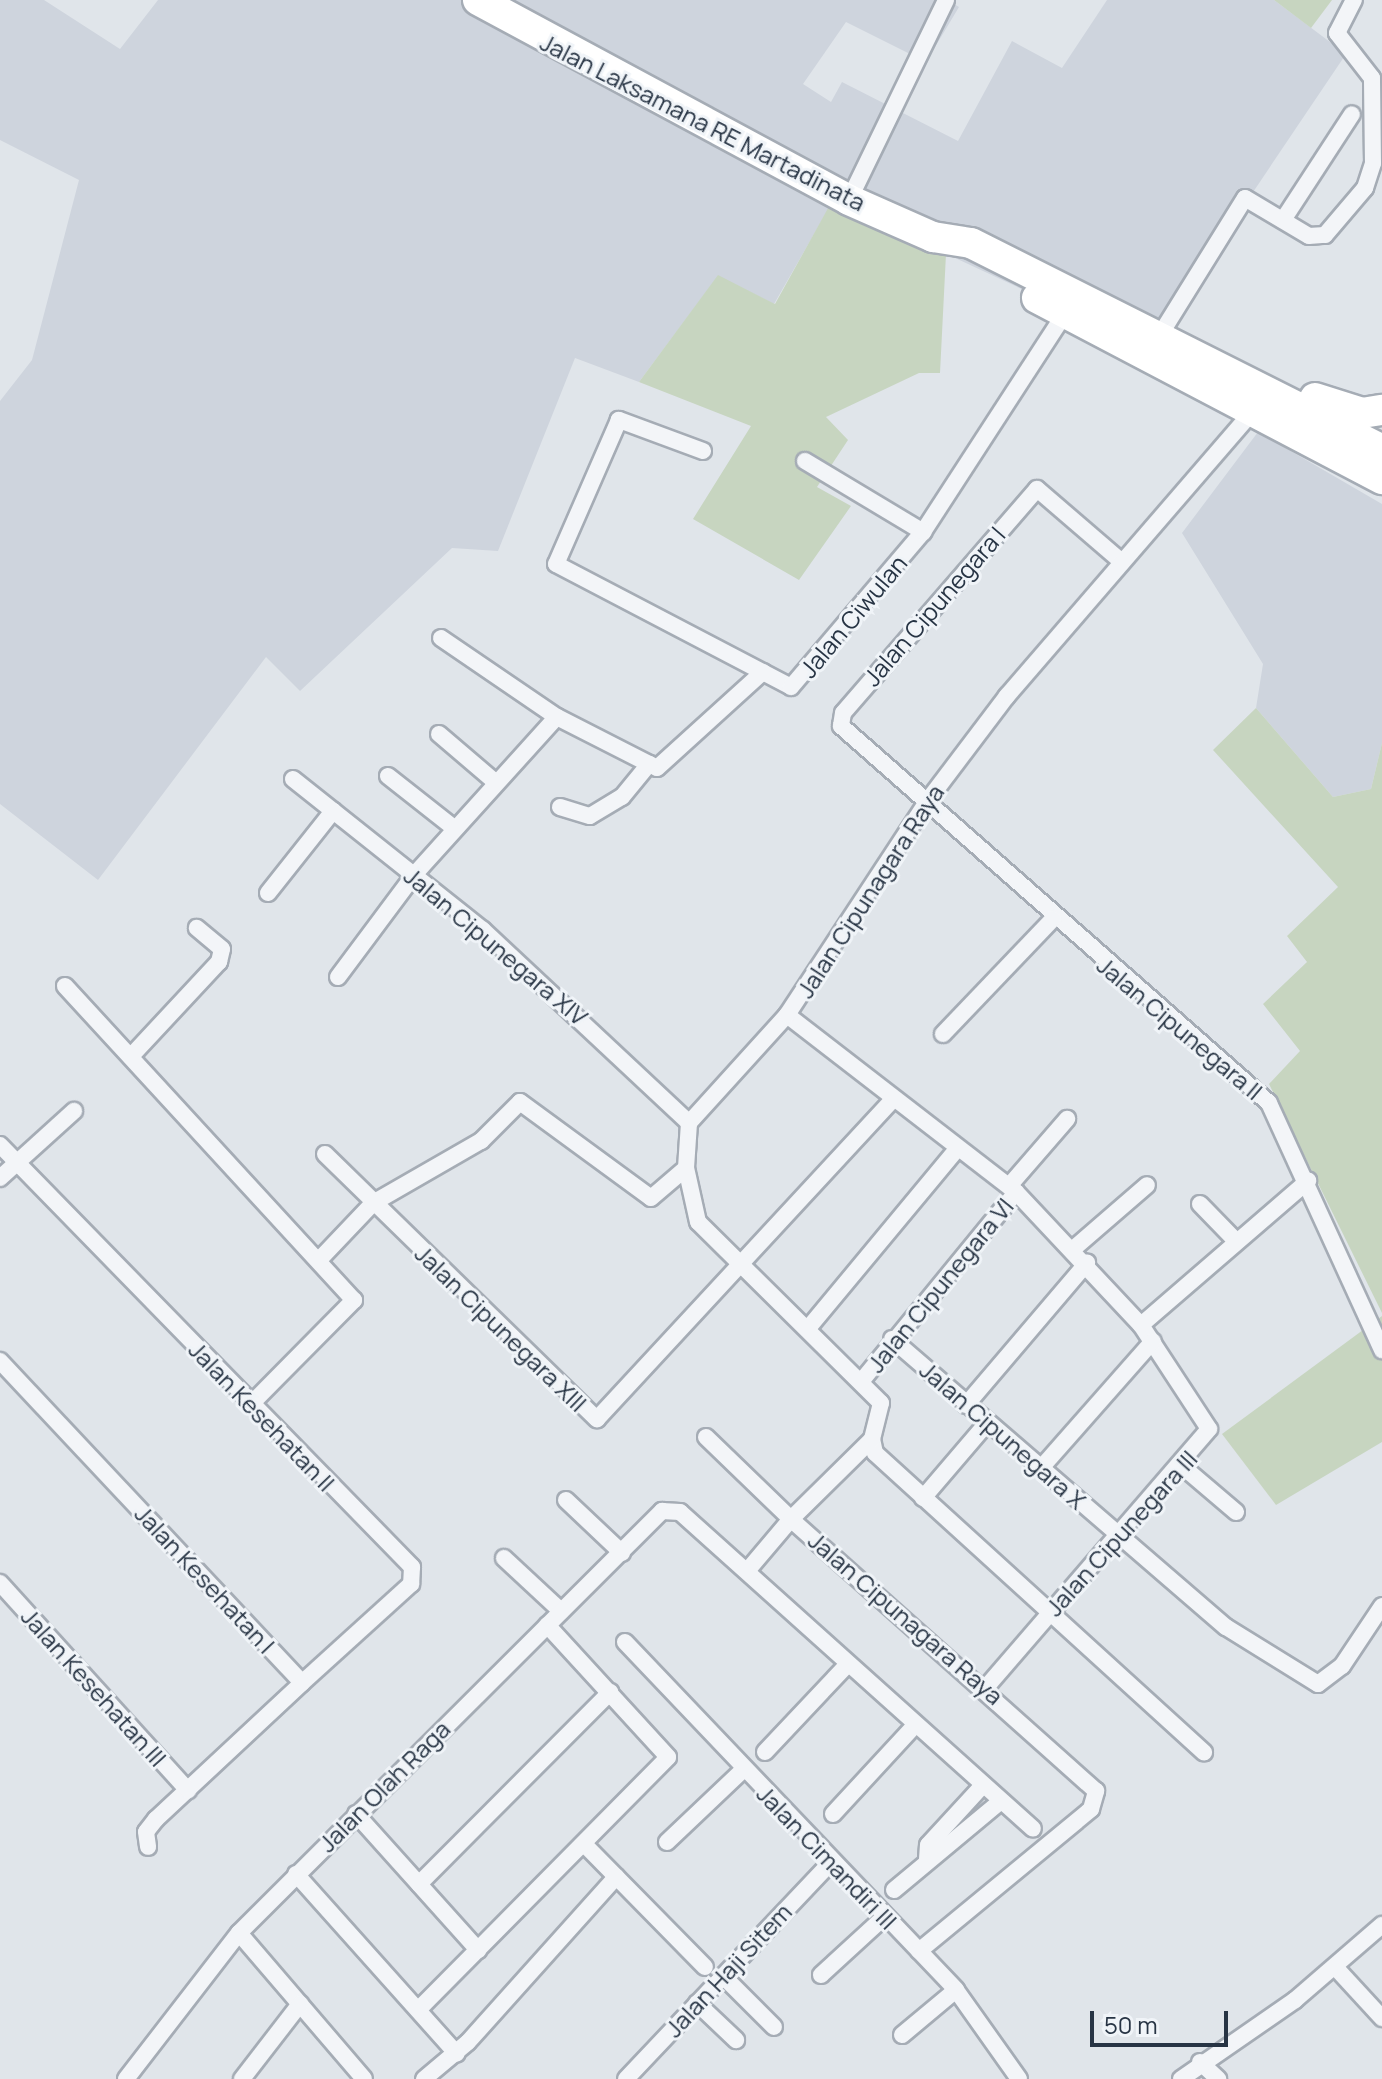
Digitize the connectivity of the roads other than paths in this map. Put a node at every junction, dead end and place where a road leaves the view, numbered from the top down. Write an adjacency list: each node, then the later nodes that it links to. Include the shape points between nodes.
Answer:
1 (478, 0): 5 (highway, Jalan Laksamana RE Martadinata)
2 (946, 0): 5 (street)
3 (1354, 0): 6 (street, via 1337,33 1372,78 1373,163 1365,188 1325,235 1309,236)
4 (1352, 114): 6 (street)
5 (849, 200): 7 (highway, Jalan Laksamana RE Martadinata)
6 (1283, 220): 9 (street, via 1245,198)
7 (933, 237): 8 (highway, Jalan Laksamana RE Martadinata); 9 (highway, Jalan Laksamana RE Martadinata, via 971,243)
8 (1065, 313): 10 (highway, Jalan Laksamana RE Martadinata); 16 (street, Jalan Ciwulan)
9 (1160, 335): 10 (highway, Jalan Laksamana RE Martadinata)
10 (1262, 400): 11 (highway, via 1362,413); 12 (highway, Jalan Laksamana RE Martadinata); 15 (highway, Jalan Laksamana RE Martadinata); 17 (street, Jalan Cipunagara Raya)
11 (1382, 410)
12 (1382, 450)
13 (703, 451): 19 (street, Jalan Ciwulan, via 619,420 556,564)
14 (805, 461): 16 (street)
15 (1382, 479)
16 (923, 532): 19 (street, Jalan Ciwulan, via 800,681 791,687)
17 (1122, 562): 26 (street, Jalan Cipunagara Raya); 26 (street, Jalan Cipunegara I, via 1037,489 843,713 841,726)
18 (441, 638): 20 (street)
19 (763, 672): 22 (street, via 668,764)
20 (557, 717): 22 (street); 25 (street)
21 (439, 734): 25 (street)
22 (649, 764): 27 (street, via 622,797 590,816)
23 (388, 776): 29 (street)
24 (293, 779): 28 (street, Jalan Cipunegara XIV)
25 (494, 781): 29 (street)
26 (929, 799): 32 (street, Jalan Cipunegara II); 36 (street, Jalan Cipunagara Raya)
27 (560, 807)
28 (333, 811): 30 (street, Jalan Cipunegara XIV); 31 (street)
29 (454, 828): 30 (street)
30 (414, 875): 34 (street); 42 (street, Jalan Cipunegara XIV, via 594,1029)
31 (268, 893)
32 (1053, 919): 37 (street); 49 (street, Jalan Cipunegara II, via 1269,1103)
33 (197, 928): 38 (street, via 222,949 219,962)
34 (338, 977)
35 (65, 986): 38 (street)
36 (787, 1015): 39 (street, Jalan Cipunegara III); 42 (street, Jalan Cipunagara Raya)
37 (943, 1034)
38 (134, 1053): 56 (street, via 132,1060)
39 (893, 1099): 44 (street, Jalan Cipunegara III); 57 (street)
40 (74, 1111): 46 (street)
41 (1067, 1119): 51 (street, Jalan Cipunegara VI)
42 (689, 1123): 47 (street)
43 (0, 1145): 46 (street, Jalan Kesehatan II)
44 (958, 1148): 51 (street, Jalan Cipunegara III); 60 (street)
45 (325, 1154): 52 (street, Jalan Cipunegara XIII)
46 (16, 1163): 48 (street); 66 (street, Jalan Kesehatan II)
47 (686, 1168): 52 (street, via 651,1198 520,1102 481,1141); 57 (street, via 698,1222)
48 (0, 1178)
49 (1308, 1181): 54 (street); 63 (street, Jalan Cipunegara II)
50 (1147, 1185): 55 (street)
51 (1012, 1189): 55 (street, Jalan Cipunegara III); 61 (street, Jalan Cipunegara VI)
52 (373, 1203): 56 (street); 57 (street, Jalan Cipunegara XIII, via 597,1419)
53 (1200, 1204): 54 (street)
54 (1234, 1239): 59 (street)
55 (1072, 1250): 58 (street, Jalan Cipunegara III)
56 (319, 1260): 66 (street, via 354,1300)
57 (737, 1263): 60 (street)
58 (1087, 1263): 59 (street, Jalan Cipunegara III); 67 (street)
59 (1141, 1325): 62 (street, Jalan Cipunegara III)
60 (810, 1326): 65 (street)
61 (892, 1339): 65 (street, Jalan Cipunegara VI); 67 (street, Jalan Cipunegara X)
62 (1153, 1341): 71 (street, Jalan Cipunegara III, via 1209,1429); 72 (street)
63 (1382, 1350)
64 (0, 1361): 88 (street, Jalan Kesehatan I)
65 (864, 1378): 70 (street, via 881,1403)
66 (251, 1404): 88 (street, Jalan Kesehatan II, via 415,1575)
67 (966, 1405): 68 (street, Jalan Cipunegara X)
68 (988, 1422): 72 (street, Jalan Cipunegara X); 73 (street)
69 (706, 1437): 76 (street)
70 (872, 1439): 73 (street, via 875,1453); 76 (street, Jalan Cipunagara Raya)
71 (1182, 1466): 75 (street); 77 (street, Jalan Cipunegara III)
72 (1041, 1468): 77 (street, Jalan Cipunegara X)
73 (923, 1498): 84 (street)
74 (566, 1500): 78 (street)
75 (1236, 1512)
76 (791, 1519): 80 (street); 89 (street, Jalan Cipunagara Raya)
77 (1122, 1536): 82 (street, Jalan Cipunegara X, via 1226,1627 1312,1681 1325,1684 1342,1666); 84 (street, Jalan Cipunegara III)
78 (622, 1553): 80 (street, Jalan Olah Raga, via 662,1511 680,1512); 83 (street, Jalan Olah Raga)
79 (504, 1558): 83 (street)
80 (747, 1571): 87 (street)
81 (0, 1583): 96 (street, Jalan Kesehatan III)
82 (1382, 1606)
83 (561, 1611): 85 (street, Jalan Olah Raga)
84 (1051, 1613): 89 (street, Jalan Cipunegara III); 93 (street)
85 (547, 1625): 90 (street); 98 (street, Jalan Olah Raga)
86 (625, 1642): 94 (street, Jalan Cimandiri III)
87 (848, 1664): 91 (street); 92 (street)
88 (302, 1683): 96 (street)
89 (986, 1687): 114 (street, Jalan Cipunagara Raya, via 1096,1791 1091,1809)
90 (610, 1692): 102 (street, via 668,1757); 108 (street)
91 (915, 1725): 95 (street); 99 (street)
92 (765, 1752)
93 (1204, 1752)
94 (743, 1770): 101 (street); 105 (street, Jalan Cimandiri III)
95 (983, 1785): 97 (street); 104 (street, via 928,1845)
96 (188, 1790): 103 (street, via 147,1829)
97 (1001, 1801): 100 (street); 104 (street, via 945,1854)
98 (356, 1814): 106 (street, Jalan Olah Raga); 108 (street)
99 (833, 1814)
100 (1033, 1829)
101 (667, 1842)
102 (585, 1845): 107 (street); 113 (street)
103 (148, 1847)
104 (927, 1859): 109 (street)
105 (831, 1862): 110 (street, Jalan Cimandiri III); 118 (street, Jalan Haji Sitem)
106 (296, 1874): 112 (street, Jalan Olah Raga); 122 (street)
107 (616, 1877): 115 (street); 127 (street)
108 (419, 1884): 113 (street)
109 (894, 1890)
110 (884, 1917): 114 (street, Jalan Cimandiri III); 117 (street)
111 (1382, 1925): 116 (street)
112 (239, 1933): 121 (street); 130 (street, Jalan Olah Raga)
113 (478, 1950): 122 (street)
114 (919, 1951): 119 (street, Jalan Cimandiri III)
115 (705, 1967)
116 (1336, 1968): 123 (street); 128 (street)
117 (821, 1975)
118 (723, 1976): 120 (street, Jalan Haji Sitem); 124 (street)
119 (956, 1990): 125 (street); 134 (street, Jalan Cimandiri III)
120 (697, 2003): 126 (street); 133 (street, Jalan Haji Sitem)
121 (300, 2004): 129 (street); 131 (street)
122 (419, 2009): 127 (street)
123 (1382, 2018)
124 (774, 2027)
125 (902, 2035)
126 (736, 2040)
127 (457, 2054): 132 (street)
128 (1200, 2062): 135 (street); 136 (street)
129 (355, 2075)
130 (126, 2079)
131 (242, 2079)
132 (424, 2079)
133 (626, 2079)
134 (1019, 2079)
135 (1181, 2079)
136 (1218, 2079)

